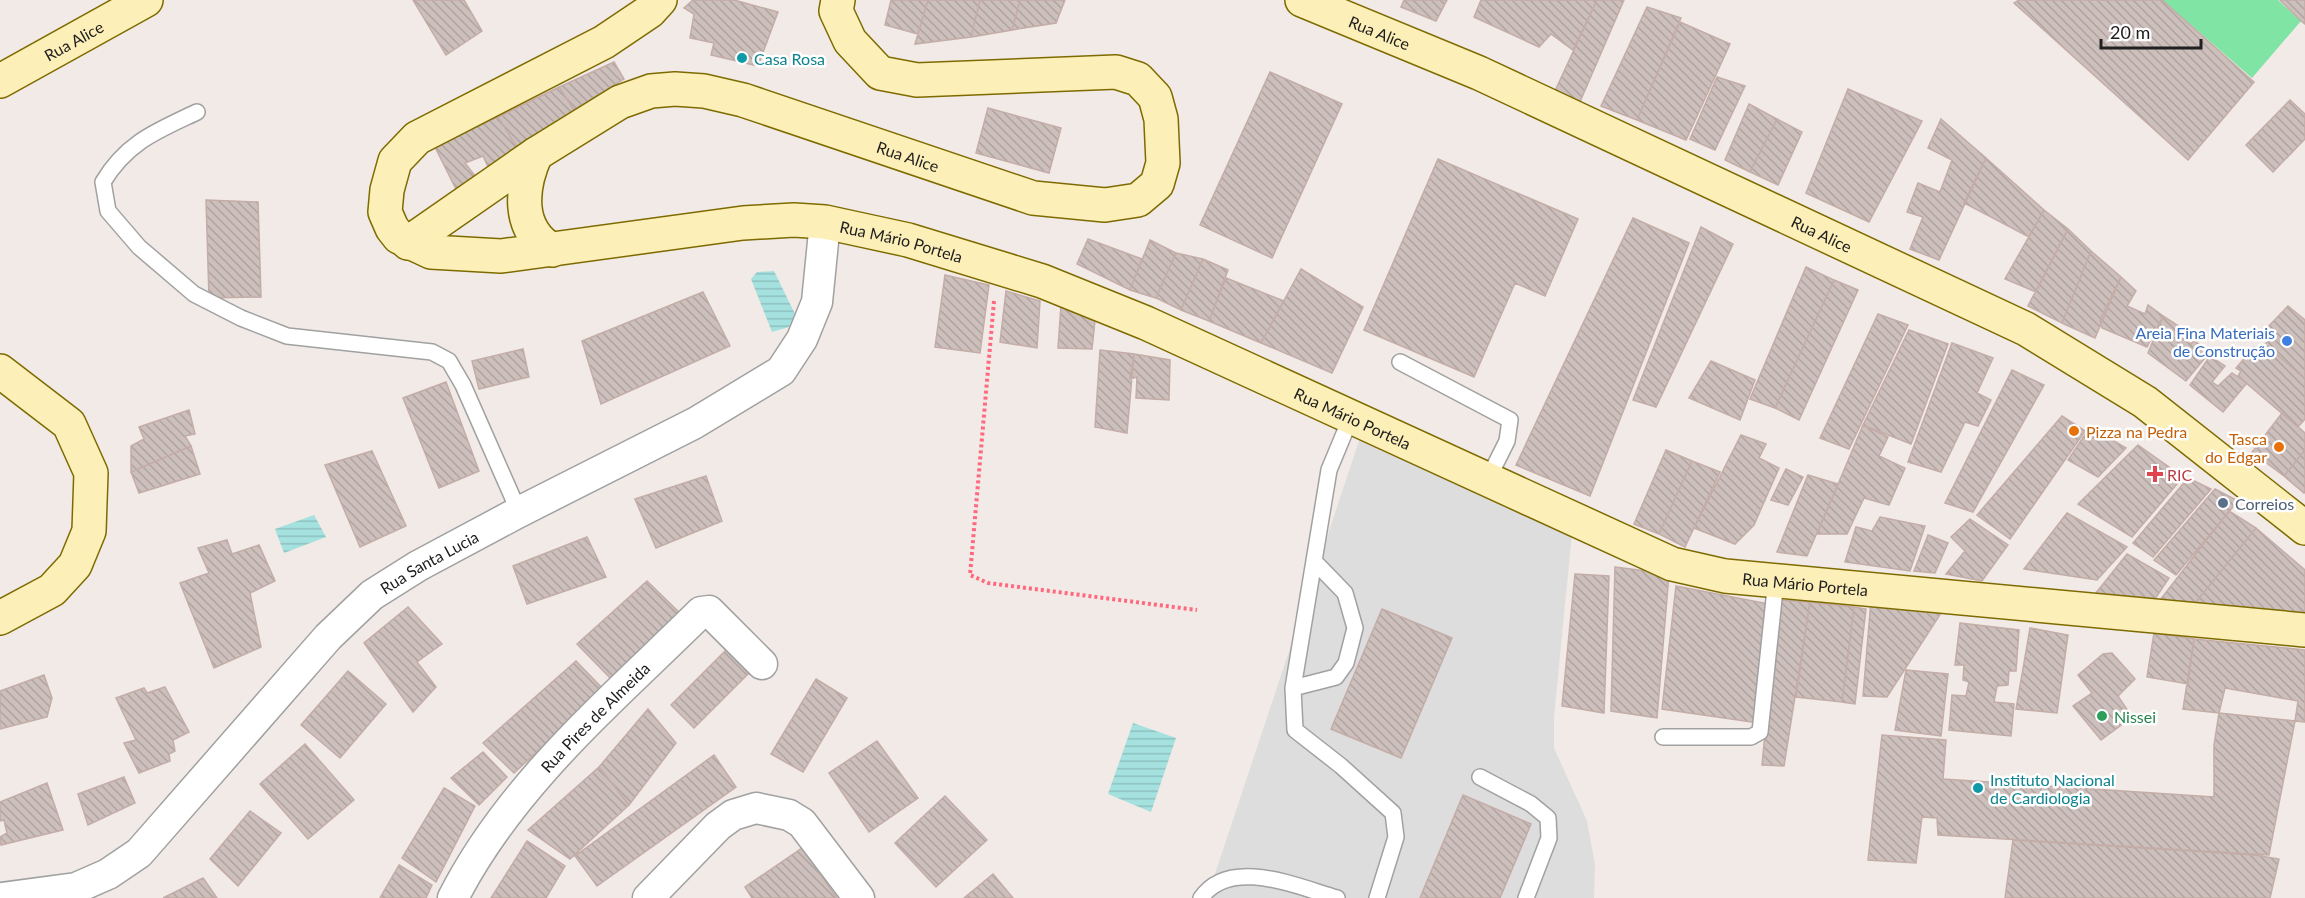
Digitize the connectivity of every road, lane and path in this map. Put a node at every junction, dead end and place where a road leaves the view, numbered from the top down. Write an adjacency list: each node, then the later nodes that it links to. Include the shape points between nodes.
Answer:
1 (146, 0): 5 (street, Rua Alice)
2 (660, 0): 9 (street, via 604,42 417,138 395,161 385,212 392,228)
3 (838, 0): 7 (street, Rua Alice, via 836,11 850,41 880,73 917,80 1116,72 1138,79 1155,97 1161,118 1163,163 1157,184 1138,200 1105,205 1033,198 743,100 675,89 651,91 620,102)
4 (1302, 0): 17 (street, Rua Alice, via 1479,73 2026,329 2145,402)
5 (0, 81)
6 (197, 112): 16 (lane, via 141,139 116,160 103,182 108,211 139,247 194,294 241,318 287,336 432,352 449,361)
7 (536, 154): 9 (street, Rua Alice); 10 (street, via 527,174 524,214 539,243)
8 (825, 222): 10 (street, Rua Mário Portela, via 743,223); 11 (street, Rua Mário Portela, via 908,240); 16 (street, Rua Santa Lucia, via 817,303 802,339 782,371 695,423)
9 (408, 243): 10 (street, Rua Mário Portela, via 431,252 501,256)
10 (552, 250)
11 (997, 268): 14 (street, Rua Mário Portela, via 1042,281 1146,323); 20 (path, via 970,575 988,583)
12 (1400, 362): 15 (lane, via 1510,420 1508,441)
13 (0, 371): 21 (street, via 69,424 91,473 89,531 75,565 52,590)
14 (1351, 417): 15 (street, Rua Mário Portela); 18 (lane, via 1329,470)
15 (1488, 479): 19 (street, Rua Mário Portela, via 1672,564 1725,576)
16 (519, 512): 27 (street, Rua Santa Lucia, via 372,595 328,637 139,853 108,874 76,888)
17 (2305, 528)
18 (1314, 561): 24 (lane); 24 (lane, via 1345,593 1355,628 1346,663 1336,676)
19 (1776, 580): 22 (street, Rua Mário Portela); 25 (lane, via 1760,732 1751,737)
20 (1197, 610)
21 (0, 618)
22 (2305, 630)
23 (762, 664): 28 (street, Rua Pires de Almeida, via 710,610 701,612 538,773 471,862)
24 (1293, 688): 33 (lane, via 1295,730 1392,813 1396,837)
25 (1663, 737)
26 (1480, 777): 34 (lane, via 1531,804 1548,818 1549,837)
27 (3, 898)
28 (453, 898)
29 (648, 898): 30 (street, via 718,826 733,815 756,808 789,815 802,823)
30 (859, 898)
31 (1201, 898): 32 (lane, via 1210,885 1237,877 1263,878)
32 (1337, 898)
33 (1377, 898)
34 (1526, 898)

